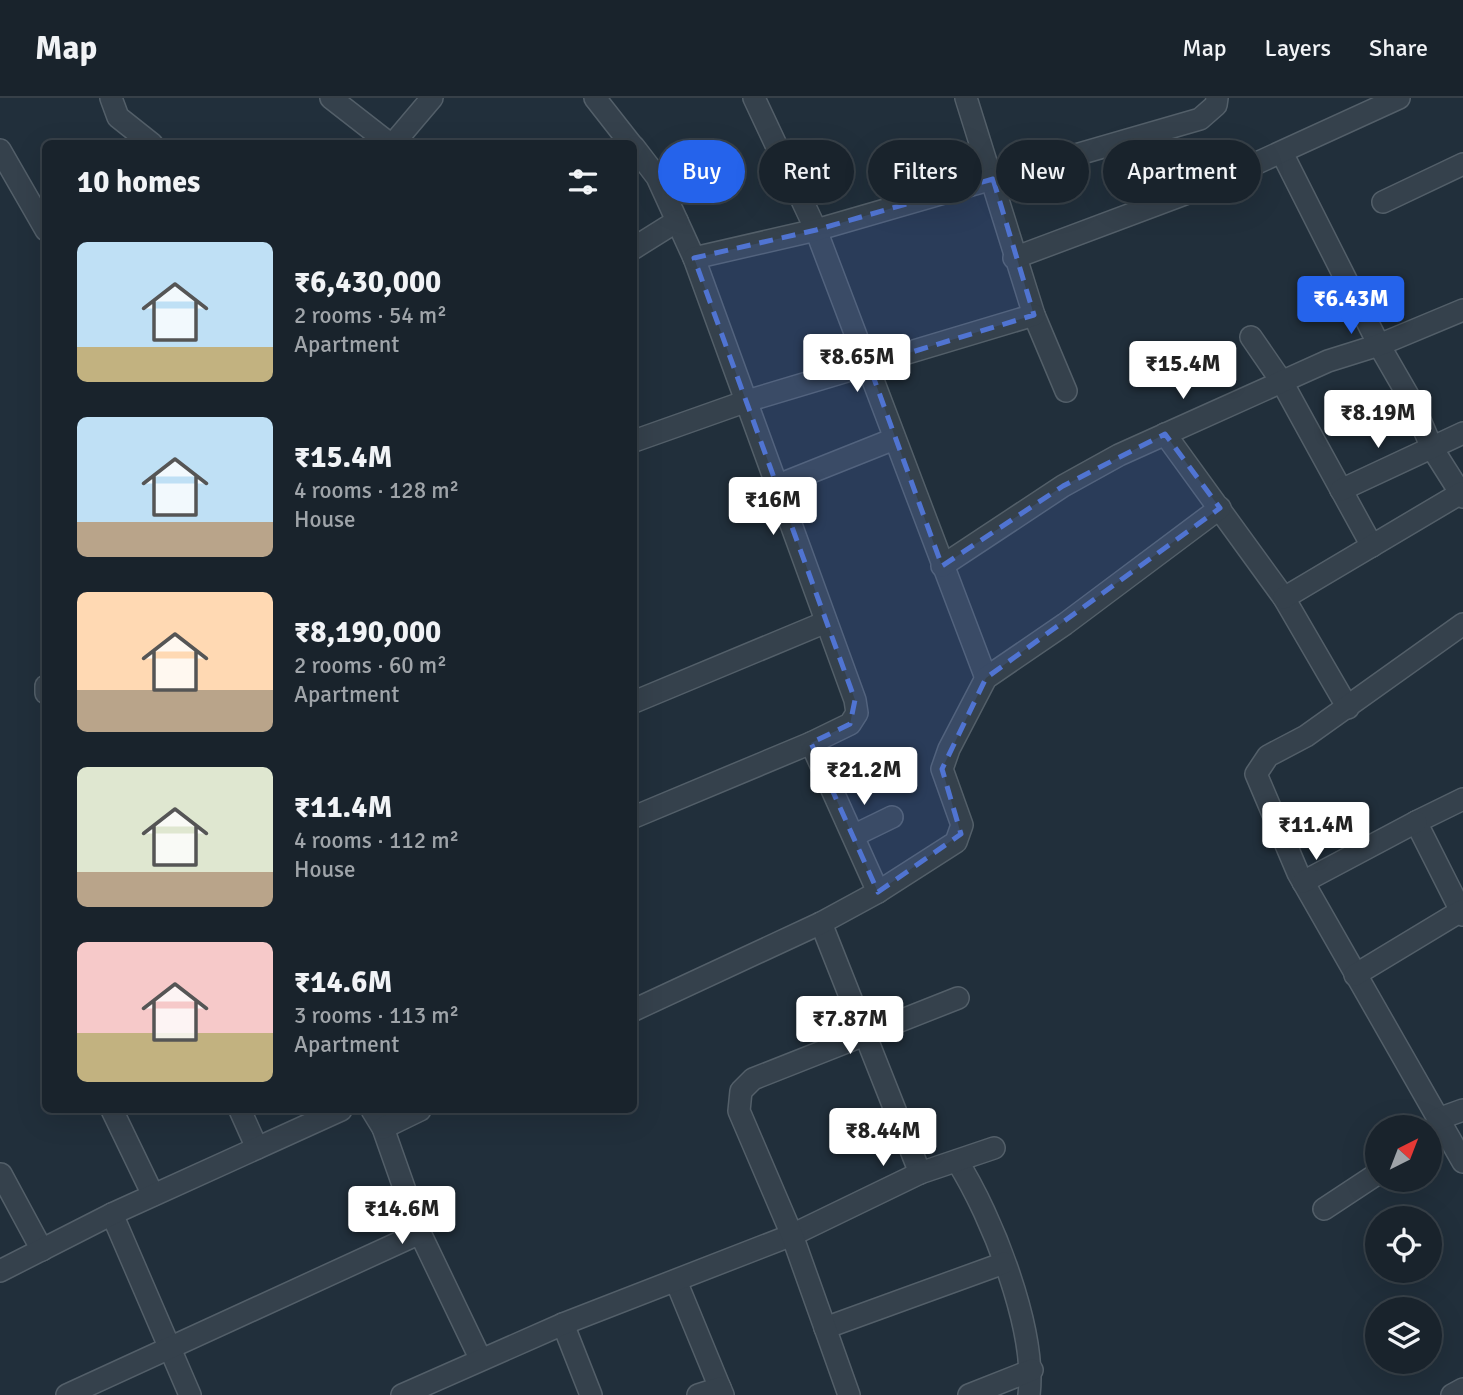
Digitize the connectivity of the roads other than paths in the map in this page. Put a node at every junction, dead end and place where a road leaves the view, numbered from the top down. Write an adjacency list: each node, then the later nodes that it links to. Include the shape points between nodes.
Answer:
1 (111, 98): 9 (street, via 118,117)
2 (331, 98): 10 (street)
3 (432, 98): 11 (street)
4 (594, 98): 12 (street)
5 (754, 98): 21 (street)
6 (966, 98): 17 (street)
7 (1217, 98): 17 (street, via 1216,105 1200,119)
8 (1399, 98): 15 (street)
9 (147, 140)
10 (386, 140)
11 (395, 140)
12 (628, 140)
13 (0, 150): 20 (street)
14 (637, 151): 19 (street, via 657,177)
15 (1282, 153): 24 (street); 28 (street)
16 (1463, 164): 18 (street)
17 (993, 179): 21 (street); 24 (street)
18 (1383, 202)
19 (677, 221): 22 (street); 23 (street)
20 (42, 223)
21 (816, 230): 23 (street); 29 (street)
22 (637, 246)
23 (694, 258): 32 (street)
24 (1014, 258): 26 (street)
25 (1463, 310): 28 (street)
26 (1034, 315): 29 (street); 31 (street)
27 (1251, 337): 30 (street)
28 (1379, 345): 30 (street); 37 (street)
29 (869, 365): 32 (street); 35 (street)
30 (1282, 382): 34 (street); 39 (street)
31 (1066, 391)
32 (747, 401): 36 (street); 38 (street)
33 (1463, 433): 37 (street)
34 (1165, 434): 41 (street); 43 (street, via 1063,486)
35 (894, 439): 38 (street); 43 (street)
36 (637, 440)
37 (1432, 448): 39 (street); 40 (street)
38 (776, 486): 45 (street)
39 (1341, 490): 42 (street)
40 (1462, 495): 42 (street)
41 (1220, 508): 44 (street); 47 (street)
42 (1372, 546): 44 (street)
43 (942, 566): 47 (street)
44 (1284, 598): 49 (street)
45 (825, 622): 48 (street); 50 (street, via 857,713 850,724)
46 (1463, 624): 49 (street)
47 (986, 678): 57 (street, via 942,769 961,834 956,842)
48 (637, 701)
49 (1348, 708): 56 (street, via 1268,756 1256,774)
50 (811, 743): 52 (street); 55 (street)
51 (1463, 799): 54 (street)
52 (637, 816)
53 (892, 817): 55 (street)
54 (1416, 822): 56 (street); 58 (street)
55 (855, 835): 57 (street)
56 (1303, 882): 60 (street)
57 (878, 892): 59 (street)
58 (1462, 913): 60 (street)
59 (821, 923): 62 (street); 63 (street)
60 (1355, 975): 70 (street)
61 (958, 998): 63 (street)
62 (637, 1009)
63 (864, 1034): 78 (street); 85 (street, via 753,1079 741,1091 739,1111)
64 (1463, 1110): 71 (street)
65 (113, 1113): 81 (street)
66 (241, 1113): 75 (street)
67 (335, 1113): 75 (street)
68 (374, 1113): 72 (street)
69 (414, 1113): 72 (street)
70 (1430, 1115)
71 (1442, 1127)
72 (383, 1128): 84 (street)
73 (1442, 1135): 77 (street)
74 (994, 1148): 76 (street)
75 (257, 1149): 81 (street)
76 (957, 1161): 78 (street); 87 (street, via 979,1196)
77 (1463, 1161)
78 (920, 1173): 85 (street)
79 (1, 1174): 86 (street)
80 (1365, 1182): 82 (street)
81 (152, 1195): 83 (street)
82 (1324, 1209)
83 (112, 1214): 86 (street); 92 (street)
84 (419, 1233): 92 (street); 93 (street)
85 (792, 1236): 89 (street); 91 (street)
86 (42, 1250): 88 (street)
87 (1004, 1263): 91 (street); 94 (street)
88 (0, 1271)
89 (676, 1281): 90 (street); 96 (street)
90 (563, 1324): 93 (street); 100 (street)
91 (825, 1328): 102 (street)
92 (170, 1346): 97 (street); 98 (street)
93 (480, 1358): 99 (street)
94 (1032, 1370): 103 (street); 104 (street)
95 (1463, 1389): 105 (street)
96 (721, 1392): 101 (street)
97 (67, 1395)
98 (190, 1395)
99 (402, 1395)
100 (591, 1395)
101 (698, 1395)
102 (849, 1395)
103 (969, 1395)
104 (1029, 1395)
105 (1452, 1395)

